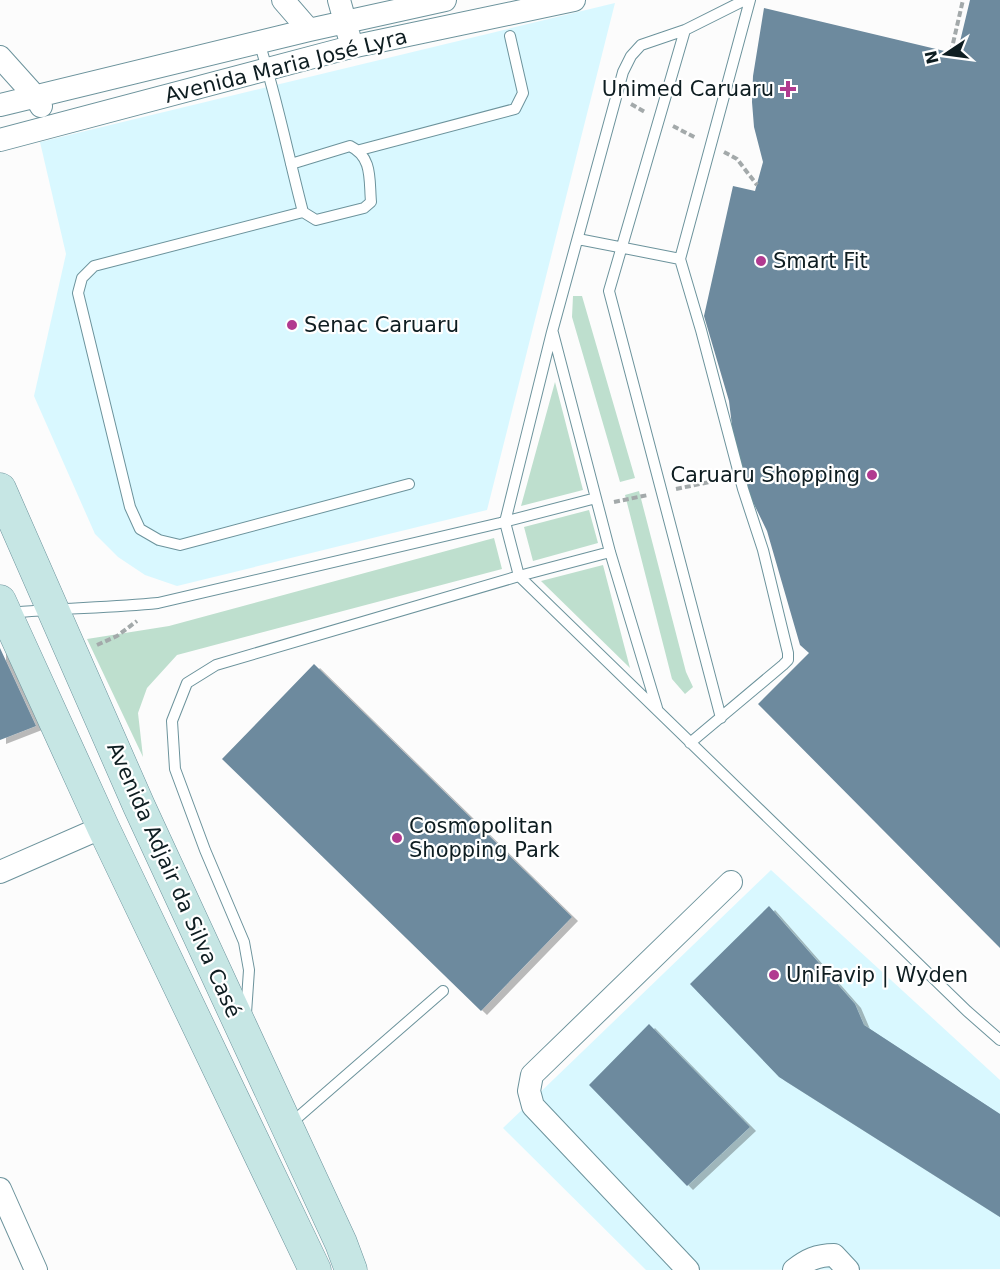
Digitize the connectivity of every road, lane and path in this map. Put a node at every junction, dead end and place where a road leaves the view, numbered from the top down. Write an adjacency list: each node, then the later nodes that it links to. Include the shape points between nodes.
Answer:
1 (284, 0): 8 (street)
2 (339, 0): 7 (street)
3 (445, 0): 7 (street, Avenida Maria José Lyra)
4 (574, 0): 12 (street, Avenida Maria José Lyra)
5 (747, 0): 9 (lane); 27 (lane)
6 (963, 0): 13 (path)
7 (345, 22): 8 (street, Avenida Maria José Lyra); 12 (street)
8 (309, 30): 11 (street, Avenida Maria José Lyra)
9 (686, 30): 25 (lane, via 641,45 631,56 623,72); 26 (lane)
10 (510, 36): 20 (lane, via 523,93 514,109)
11 (259, 42): 15 (lane); 16 (street, Avenida Maria José Lyra)
12 (351, 47): 15 (street, Avenida Maria José Lyra)
13 (951, 52)
14 (0, 57): 16 (street)
15 (267, 68): 18 (street, Avenida Maria José Lyra); 22 (lane)
16 (35, 96): 17 (street, Avenida Maria José Lyra); 18 (street)
17 (0, 105)
18 (53, 125): 19 (street, Avenida Maria José Lyra)
19 (0, 140)
20 (360, 150): 22 (lane, via 340,147); 24 (lane, via 372,185 370,202 364,208 315,220)
21 (726, 154): 23 (path, via 737,159)
22 (291, 164): 24 (lane)
23 (757, 185)
24 (303, 212): 32 (lane, via 94,266 82,278 78,293 130,507 140,530 180,545)
25 (578, 239): 26 (lane); 28 (lane)
26 (622, 248): 27 (lane); 34 (lane, via 609,291)
27 (680, 259): 44 (lane, via 763,550 788,653 783,665)
28 (552, 332): 35 (lane); 36 (lane)
29 (786, 476): 30 (path)
30 (778, 478)
31 (713, 482): 34 (path)
32 (409, 484)
33 (0, 489): 40 (main road, Avenida Adjair da Silva Casé)
34 (662, 492): 44 (lane)
35 (596, 498): 36 (lane); 37 (lane)
36 (505, 522): 38 (lane); 39 (lane)
37 (610, 552): 38 (lane); 43 (lane)
38 (519, 576): 43 (lane); 50 (lane, via 216,665 187,683 172,721 175,769 244,942 249,970)
39 (158, 603): 40 (lane); 42 (path, via 134,625)
40 (52, 609): 41 (lane); 50 (main road, Avenida Adjair da Silva Casé)
41 (2, 610): 46 (main road, Avenida Adjair da Silva Casé)
42 (89, 649)
43 (657, 708): 45 (lane)
44 (721, 718): 45 (lane)
45 (690, 743): 51 (lane)
46 (103, 827): 47 (street); 55 (main road, Avenida Adjair da Silva Casé)
47 (0, 872)
48 (731, 882): 57 (street, via 555,1051 532,1075 529,1091 533,1106)
49 (443, 991): 52 (lane)
50 (244, 1034): 52 (main road, Avenida Adjair da Silva Casé)
51 (1000, 1040)
52 (287, 1127): 56 (main road, Avenida Adjair da Silva Casé)
53 (0, 1189): 54 (street)
54 (36, 1270)
55 (315, 1270)
56 (351, 1270)
57 (688, 1270)
58 (794, 1270): 59 (street, via 822,1255 834,1255)
59 (848, 1270)

